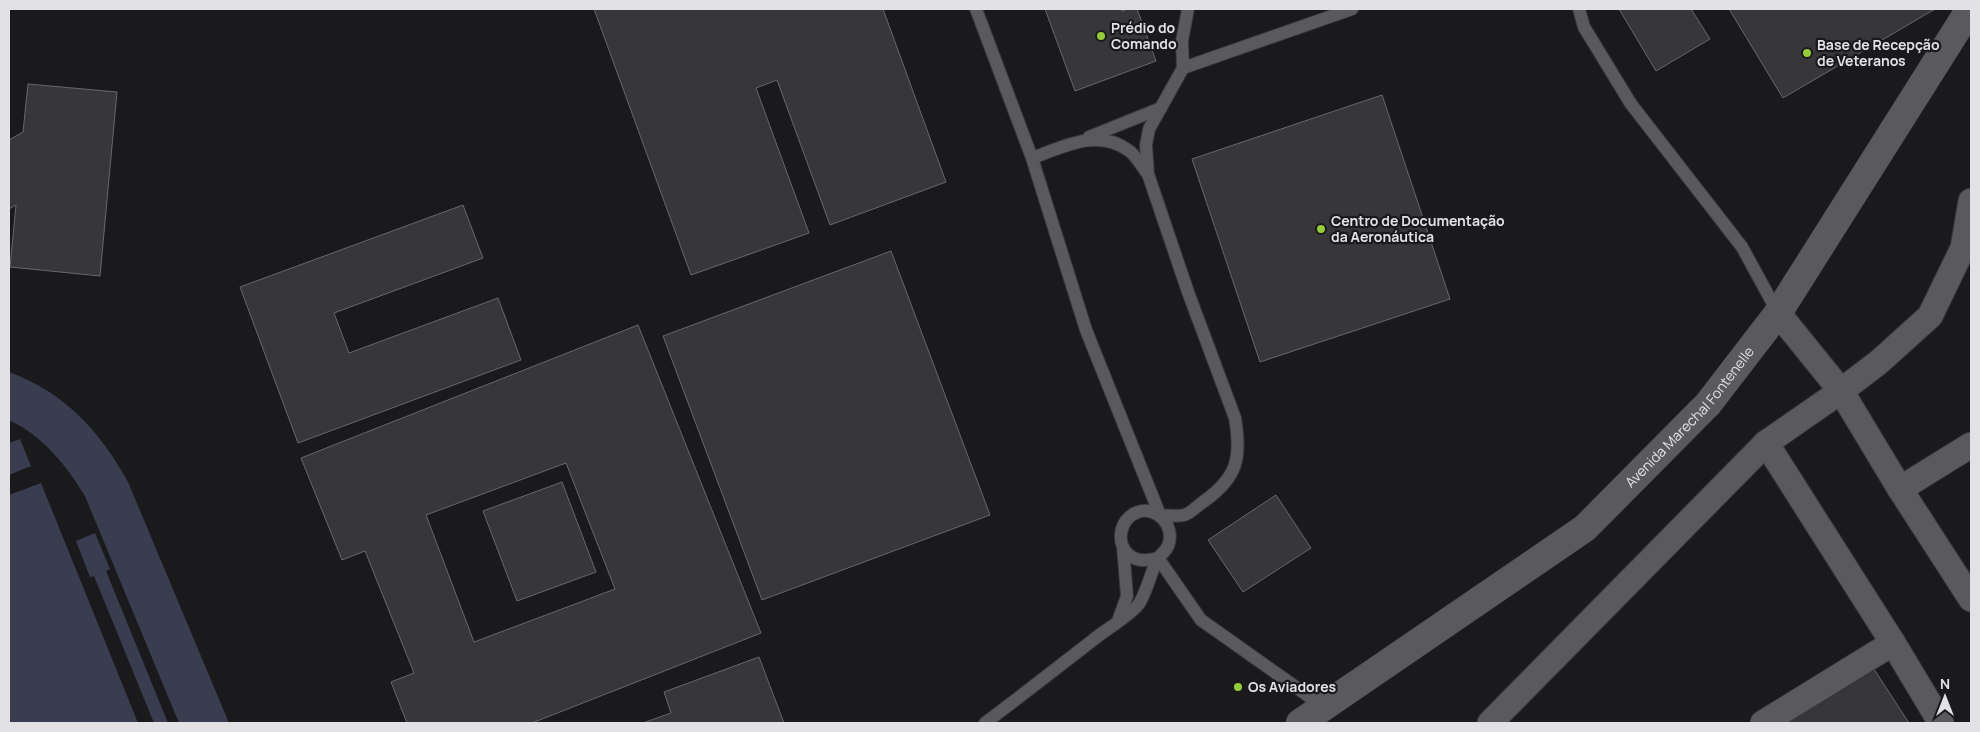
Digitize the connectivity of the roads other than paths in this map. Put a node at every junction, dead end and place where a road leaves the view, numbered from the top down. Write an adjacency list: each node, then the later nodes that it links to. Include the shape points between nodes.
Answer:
1 (976, 9): 9 (lane)
2 (1188, 9): 6 (lane, via 1182,42)
3 (1352, 9): 6 (lane)
4 (1579, 9): 12 (lane, via 1584,27 1631,104 1742,247)
5 (1970, 9): 12 (main road, Avenida Marechal Fontenelle)
6 (1183, 68): 7 (lane)
7 (1161, 108): 8 (lane); 10 (lane, via 1149,129 1146,145)
8 (1085, 139): 9 (lane); 10 (lane, via 1109,141 1129,150)
9 (1032, 158): 17 (lane, via 1086,330)
10 (1148, 174): 17 (lane, via 1235,418 1238,438 1237,460 1231,476 1214,494 1185,515)
11 (1971, 201): 13 (street, via 1963,248 1930,316)
12 (1778, 313): 13 (street); 23 (main road, Avenida Marechal Fontenelle, via 1708,404 1586,528)
13 (1841, 391): 14 (street); 16 (street)
14 (1766, 442): 22 (street); 26 (street)
15 (1971, 444): 16 (street)
16 (1900, 489): 20 (street)
17 (1160, 516): 18 (lane, via 1150,511 1139,511 1129,517 1120,536); 19 (lane, via 1167,523 1170,542)
18 (1124, 547): 19 (lane, via 1132,557 1145,561); 21 (lane, via 1127,596)
19 (1158, 558): 21 (lane, via 1138,605); 23 (lane, via 1200,620)
20 (1971, 599)
21 (1118, 621): 24 (lane)
22 (1893, 643): 27 (street); 28 (street)
23 (1324, 707): 25 (main road, Avenida Marechal Fontenelle)
24 (985, 723)
25 (1300, 723)
26 (1490, 723)
27 (1763, 723)
28 (1941, 723)

